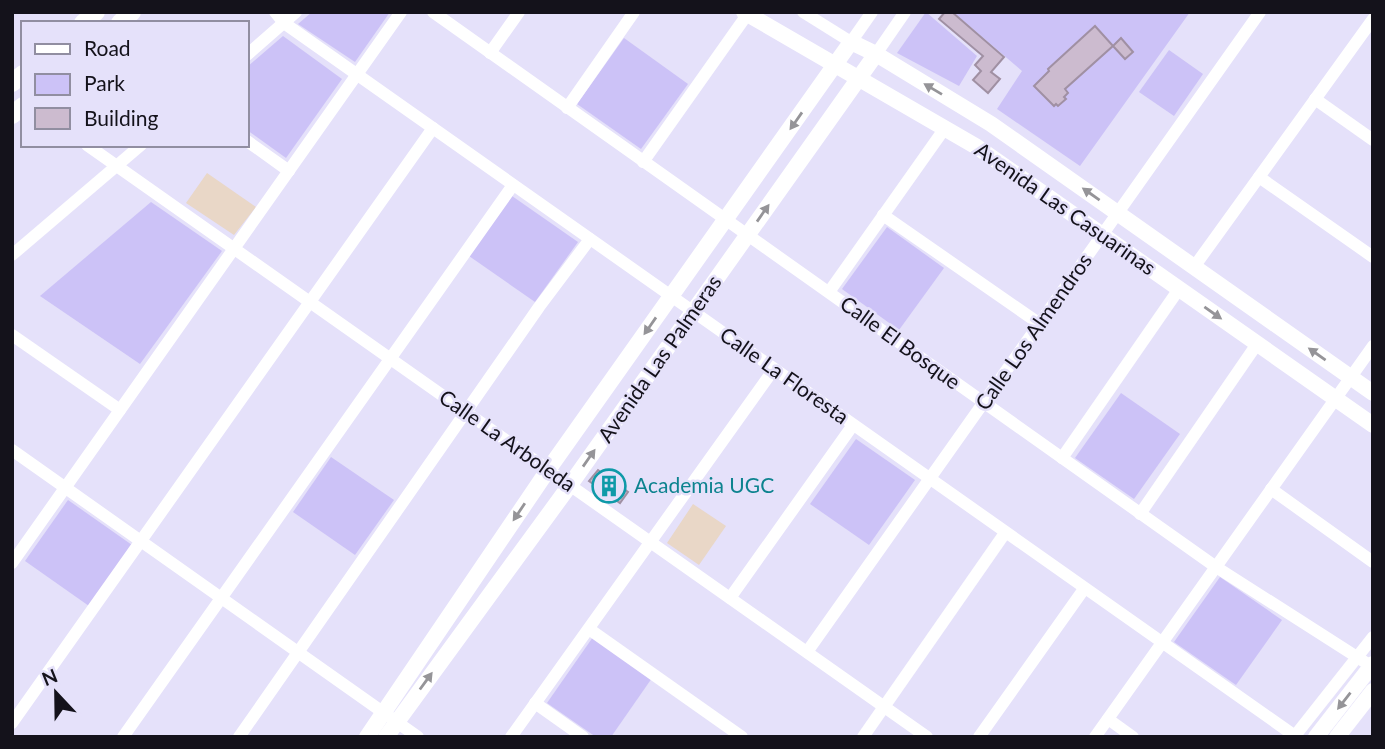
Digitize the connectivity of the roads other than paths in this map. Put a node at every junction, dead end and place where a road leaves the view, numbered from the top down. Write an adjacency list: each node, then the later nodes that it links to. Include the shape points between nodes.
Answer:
1 (275, 12): 13 (street, Calle La Floresta)
2 (296, 12): 13 (street)
3 (401, 12): 19 (street)
4 (433, 12): 15 (street, Calle El Bosque)
5 (519, 12): 15 (street)
6 (634, 12): 22 (street)
7 (803, 12): 14 (street, Avenida Las Casuarinas)
8 (872, 12): 14 (street, Avenida Las Palmeras)
9 (905, 12): 17 (street, Avenida Las Palmeras)
10 (1260, 12): 34 (street, Calle Los Almendros)
11 (747, 13): 18 (street, Avenida Las Casuarinas); 29 (street)
12 (1373, 19): 21 (street)
13 (284, 23): 16 (street); 19 (street, Calle La Floresta)
14 (850, 42): 17 (street, Avenida Las Casuarinas); 18 (street, Avenida Las Palmeras)
15 (490, 53): 22 (street, Calle El Bosque)
16 (248, 54)
17 (876, 54): 20 (street, Avenida Las Palmeras); 34 (street, Avenida Las Casuarinas, one-way to 17, via 991,124)
18 (835, 65): 20 (street, Avenida Las Casuarinas); 36 (street, Avenida Las Palmeras, one-way to 36)
19 (357, 74): 23 (street, Calle La Floresta); 31 (street)
20 (859, 78): 24 (street, Avenida Las Casuarinas); 38 (street, Avenida Las Palmeras, one-way to 20)
21 (1315, 99): 25 (street); 32 (street)
22 (568, 108): 29 (street, Calle El Bosque)
23 (433, 128): 33 (street, Calle La Floresta); 47 (street)
24 (945, 128): 35 (street); 37 (street, Avenida Las Casuarinas)
25 (1373, 140)
26 (248, 142): 31 (street)
27 (90, 147): 30 (street, Calle La Arboleda)
28 (139, 147): 30 (street)
29 (643, 162): 36 (street, Calle El Bosque)
30 (117, 166): 40 (street, Calle La Arboleda); 41 (street)
31 (289, 171): 40 (street)
32 (1259, 177): 42 (street); 43 (street)
33 (513, 185): 39 (street, Calle La Floresta); 53 (street)
34 (1117, 212): 37 (street, Calle Los Almendros); 43 (street, Avenida Las Casuarinas)
35 (883, 215): 45 (street); 49 (street)
36 (725, 220): 38 (street, Calle El Bosque); 46 (street, Avenida Las Palmeras)
37 (1102, 235): 44 (street, Avenida Las Casuarinas); 49 (street, Calle Los Almendros)
38 (747, 236): 45 (street, Calle El Bosque); 48 (street, Avenida Las Palmeras)
39 (590, 239): 46 (street, Calle La Floresta); 60 (street)
40 (234, 248): 47 (street, Calle La Arboleda); 59 (street)
41 (12, 255)
42 (1373, 257)
43 (1194, 267): 55 (street, Avenida Las Casuarinas, one-way to 43)
44 (1179, 289): 51 (street, Avenida Las Casuarinas, one-way to 51); 64 (street)
45 (829, 292): 58 (street, Calle El Bosque)
46 (671, 296): 48 (street, Calle La Floresta); 65 (street, Avenida Las Palmeras, one-way to 65)
47 (311, 302): 53 (street, Calle La Arboleda); 72 (street)
48 (693, 312): 54 (street, Calle La Floresta); 67 (street, Avenida Las Palmeras, one-way to 48)
49 (1040, 324): 58 (street, Calle Los Almendros)
50 (12, 335): 59 (street)
51 (1257, 344): 57 (street, Avenida Las Casuarinas); 70 (street)
52 (1373, 346): 55 (street)
53 (390, 358): 60 (street, Calle La Arboleda); 78 (street)
54 (774, 369): 61 (street, Calle La Floresta); 73 (street)
55 (1350, 377): 56 (street, Avenida Las Casuarinas); 57 (street)
56 (1373, 393)
57 (1335, 399): 62 (street, Avenida Las Casuarinas); 69 (street)
58 (984, 403): 64 (street, Calle El Bosque); 66 (street, Calle Los Almendros)
59 (120, 410): 68 (street)
60 (466, 412): 65 (street, Calle La Arboleda); 84 (street)
61 (853, 425): 66 (street, Calle La Floresta); 79 (street)
62 (1373, 425)
63 (12, 450): 68 (street)
64 (1062, 458): 70 (street, Calle El Bosque)
65 (548, 470): 67 (street, Calle La Arboleda); 89 (street, Avenida Las Palmeras, one-way to 89)
66 (929, 479): 71 (street, Calle La Floresta); 83 (street, Calle Los Almendros)
67 (570, 485): 73 (street, Calle La Arboleda); 89 (street, Avenida Las Palmeras, one-way to 67)
68 (65, 487): 72 (street); 75 (street)
69 (1271, 489): 74 (street); 76 (street)
70 (1140, 514): 76 (street, Calle El Bosque)
71 (1005, 533): 77 (street, Calle La Floresta); 88 (street)
72 (141, 541): 78 (street); 91 (street)
73 (650, 541): 79 (street, Calle La Arboleda); 80 (street)
74 (1373, 562)
75 (12, 563)
76 (1216, 568): 82 (street); 85 (street, Calle El Bosque)
77 (1084, 589): 82 (street, Calle La Floresta); 102 (street)
78 (220, 598): 84 (street); 92 (street)
79 (730, 598): 83 (street, Calle La Arboleda)
80 (589, 629): 87 (street); 99 (street)
81 (1373, 638): 85 (street)
82 (1162, 644): 90 (street); 105 (street, Calle La Floresta)
83 (807, 652): 88 (street, Calle La Arboleda)
84 (298, 653): 89 (street); 93 (street)
85 (1367, 663): 105 (street); 106 (street, one-way to 106)
86 (1373, 691): 107 (street)
87 (535, 703): 97 (street); 98 (street)
88 (884, 706): 100 (street); 101 (street, Calle La Arboleda)
89 (390, 717): 94 (street, Avenida Las Palmeras); 95 (street, Avenida Las Palmeras); 96 (street)
90 (1108, 719): 103 (street); 104 (street)
91 (12, 723)
92 (123, 737)
93 (239, 737)
94 (367, 737)
95 (386, 737)
96 (418, 737)
97 (511, 737)
98 (583, 737)
99 (742, 737)
100 (863, 737)
101 (928, 737)
102 (979, 737)
103 (1096, 737)
104 (1133, 737)
105 (1294, 737)
106 (1316, 737)
107 (1337, 737)

